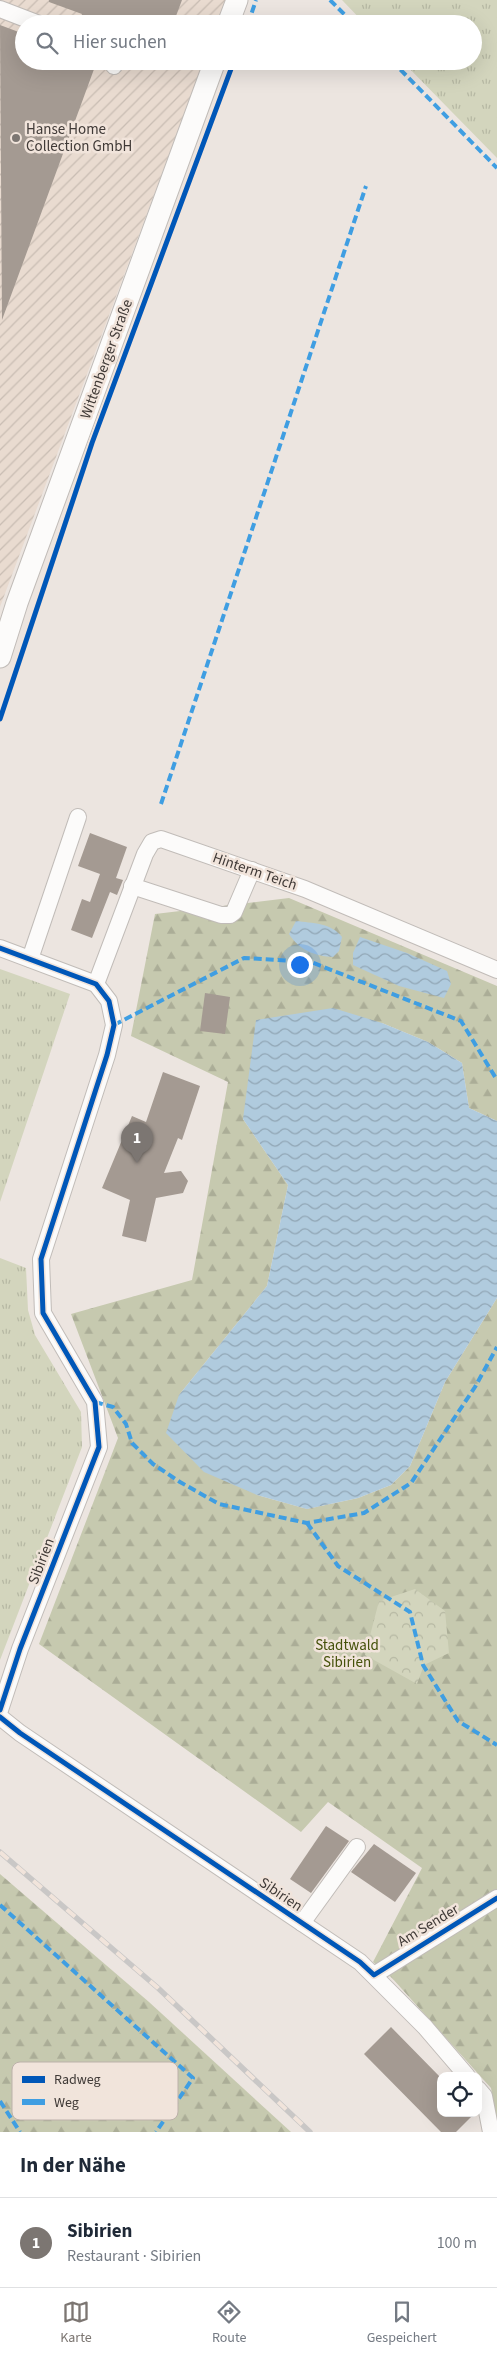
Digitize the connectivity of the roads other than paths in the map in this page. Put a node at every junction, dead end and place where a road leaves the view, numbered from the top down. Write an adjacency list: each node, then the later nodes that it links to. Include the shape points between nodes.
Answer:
1 (237, 0): 4 (main road)
2 (0, 10): 3 (street)
3 (15, 15)
4 (231, 15)
5 (211, 70): 6 (main road, Wittenberger Straße)
6 (0, 657)
7 (78, 817): 11 (street)
8 (252, 870): 9 (street, via 230,915); 9 (street, Hinterm Teich, via 161,839 152,842); 12 (street, Hinterm Teich)
9 (132, 886): 13 (street, Hinterm Teich)
10 (0, 948): 11 (street)
11 (30, 959): 13 (street)
12 (497, 970)
13 (96, 984): 14 (street, Sibirien, via 109,1001 114,1025 41,1259 43,1313 95,1402 99,1447 20,1649)
14 (0, 1710)
15 (0, 1717): 18 (street, Sibirien)
16 (357, 1847): 18 (street)
17 (497, 1898): 19 (street, Am Sender)
18 (302, 1923): 19 (street, Sibirien)
19 (374, 1975): 20 (street, Sibirien)
20 (464, 2072)
21 (482, 2094): 22 (street)
22 (491, 2132)

